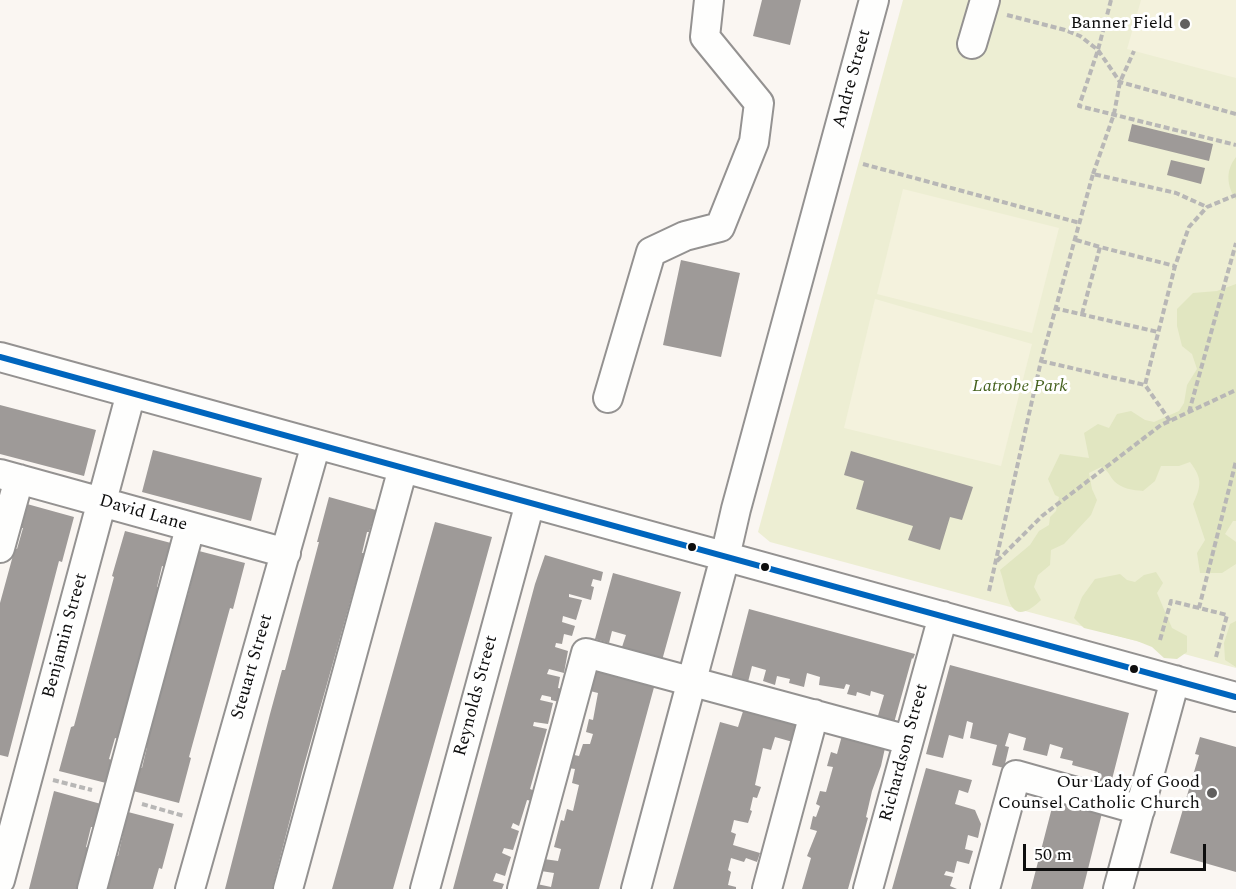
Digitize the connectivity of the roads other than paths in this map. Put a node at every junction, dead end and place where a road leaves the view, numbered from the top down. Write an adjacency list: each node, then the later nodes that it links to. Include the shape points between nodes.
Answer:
1 (709, 0): 7 (street, via 705,37 759,102 754,142 720,227 686,236 651,252)
2 (874, 0): 16 (street, Andre Street)
3 (984, 4): 4 (street)
4 (972, 44)
5 (0, 357): 6 (street)
6 (131, 393): 8 (street); 11 (street, Benjamin Street)
7 (608, 398)
8 (316, 444): 9 (street); 15 (street, Steuart Street)
9 (403, 468): 12 (street); 27 (street)
10 (10, 476): 11 (street, David Lane); 14 (street)
11 (102, 502): 13 (street, David Lane); 24 (street, Benjamin Street)
12 (530, 502): 16 (street); 28 (street, Reynolds Street)
13 (190, 528): 15 (street, David Lane); 25 (street)
14 (0, 548)
15 (286, 554): 26 (street, Steuart Street)
16 (725, 557): 17 (street); 19 (street, Andre Street)
17 (942, 616): 18 (street); 22 (street, Richardson Street)
18 (1175, 680): 20 (street); 23 (street)
19 (691, 681): 21 (street); 29 (street, via 586,653); 30 (street, Andre Street)
20 (1236, 697)
21 (814, 714): 22 (street); 31 (street)
22 (908, 740): 32 (street, Richardson Street)
23 (1140, 810): 33 (street, via 1016,775); 34 (street)
24 (0, 880)
25 (92, 889)
26 (190, 889)
27 (288, 889)
28 (424, 889)
29 (522, 889)
30 (636, 889)
31 (767, 889)
32 (868, 889)
33 (985, 889)
34 (1118, 889)

